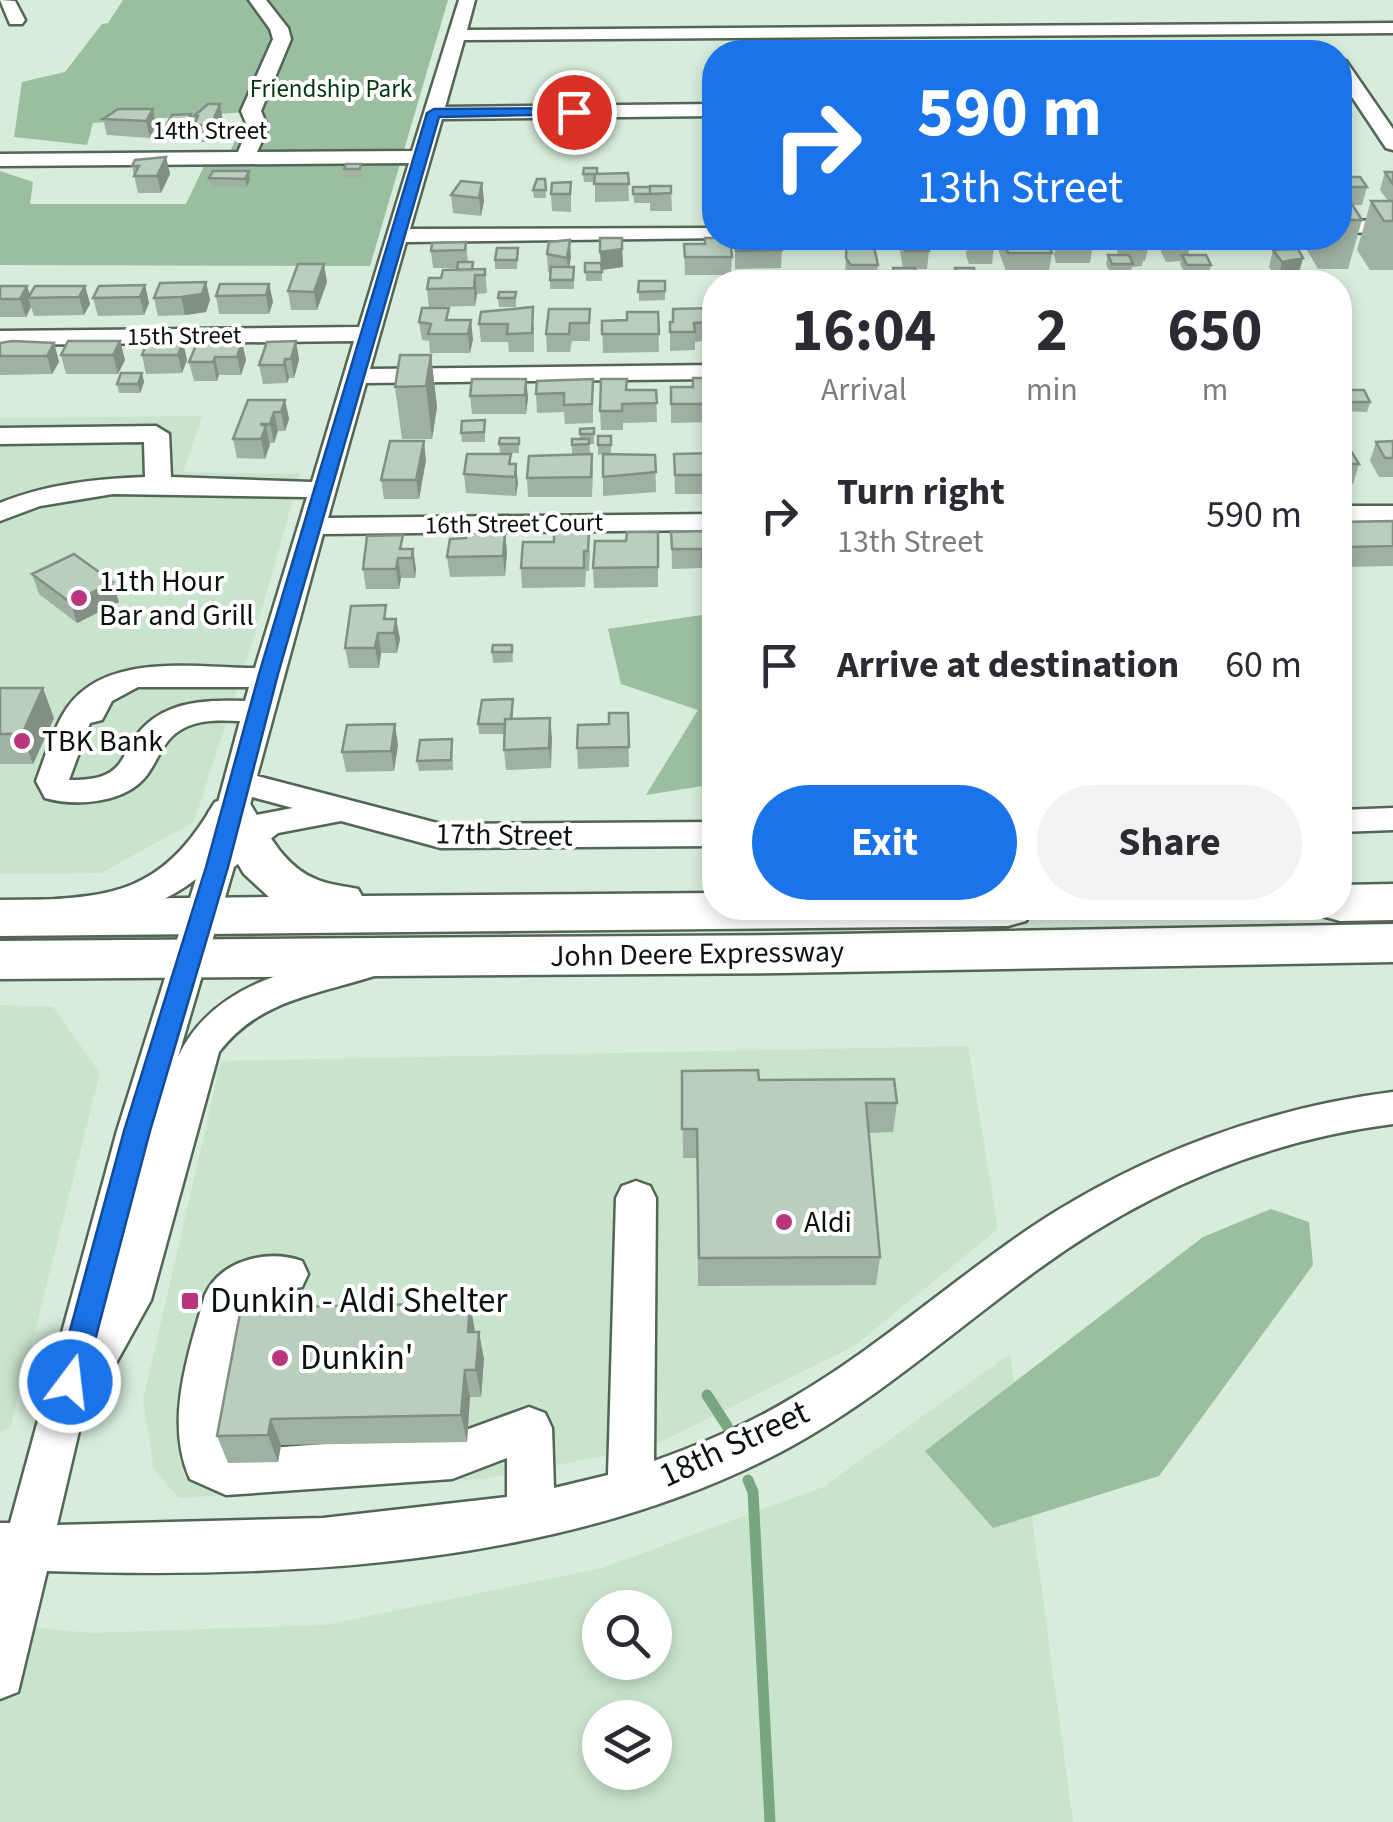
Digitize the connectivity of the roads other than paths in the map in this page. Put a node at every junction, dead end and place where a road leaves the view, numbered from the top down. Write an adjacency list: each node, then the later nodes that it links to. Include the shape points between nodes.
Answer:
1 (0, 0): 4 (street)
2 (258, 0): 17 (street, via 282,38 251,110 258,128)
3 (466, 0): 7 (street)
4 (16, 20)
5 (1311, 22): 6 (street); 7 (street); 8 (street)
6 (1393, 28)
7 (456, 35): 14 (street)
8 (1324, 40)
9 (1352, 83): 11 (street)
10 (1352, 104): 11 (street)
11 (1366, 104): 12 (street); 15 (street)
12 (1393, 104)
13 (702, 110): 14 (street)
14 (434, 113): 16 (street)
15 (1393, 144)
16 (420, 157): 17 (street, 14th Street); 22 (street)
17 (246, 158): 18 (street, 14th Street)
18 (0, 160)
19 (1393, 226): 20 (street)
20 (1352, 227)
21 (702, 234): 22 (street)
22 (397, 236): 23 (street)
23 (368, 334): 24 (street, 15th Street); 26 (street)
24 (0, 338)
25 (702, 372): 26 (street)
26 (356, 376): 29 (street)
27 (0, 436): 28 (street, via 156,434 158,478)
28 (166, 486): 29 (street); 30 (street, via 68,492 20,502)
29 (325, 490): 34 (street)
30 (0, 514)
31 (1352, 514): 32 (street)
32 (1393, 514)
33 (702, 522): 34 (street, 16th Street Court)
34 (313, 526): 35 (street)
35 (268, 678): 36 (street); 36 (street, via 116,685 78,717 52,786 113,786 128,777 159,730 184,715)
36 (259, 712): 38 (street)
37 (356, 816): 38 (street, 17th Street); 38 (street); 41 (street, 17th Street, via 454,837)
38 (234, 820): 44 (highway, via 259,863 285,887 315,900 568,898); 46 (street, via 182,873 141,895); 47 (street)
39 (1352, 820): 40 (street)
40 (1393, 820)
41 (702, 834)
42 (1352, 902): 43 (highway)
43 (1393, 902)
44 (702, 905)
45 (702, 915): 47 (highway, John Deere Expressway)
46 (0, 917): 47 (highway, John Deere Expressway)
47 (195, 939): 49 (highway, John Deere Expressway); 50 (highway, John Deere Expressway); 54 (street)
48 (1393, 943): 49 (highway, John Deere Expressway)
49 (405, 957): 54 (street, via 265,993 203,1044 130,1300)
50 (0, 960)
51 (1393, 1108): 55 (street, 18th Street, via 1218,1151 1110,1201 1049,1238 832,1398 771,1434)
52 (636, 1198): 55 (street)
53 (287, 1274): 56 (street, via 253,1276 226,1295 201,1442 206,1464 226,1473 452,1457 529,1428)
54 (60, 1417): 57 (street)
55 (631, 1490): 56 (street, 18th Street)
56 (531, 1518): 57 (street, 18th Street, via 358,1541 140,1550)
57 (14, 1547): 58 (street)
58 (0, 1674)

